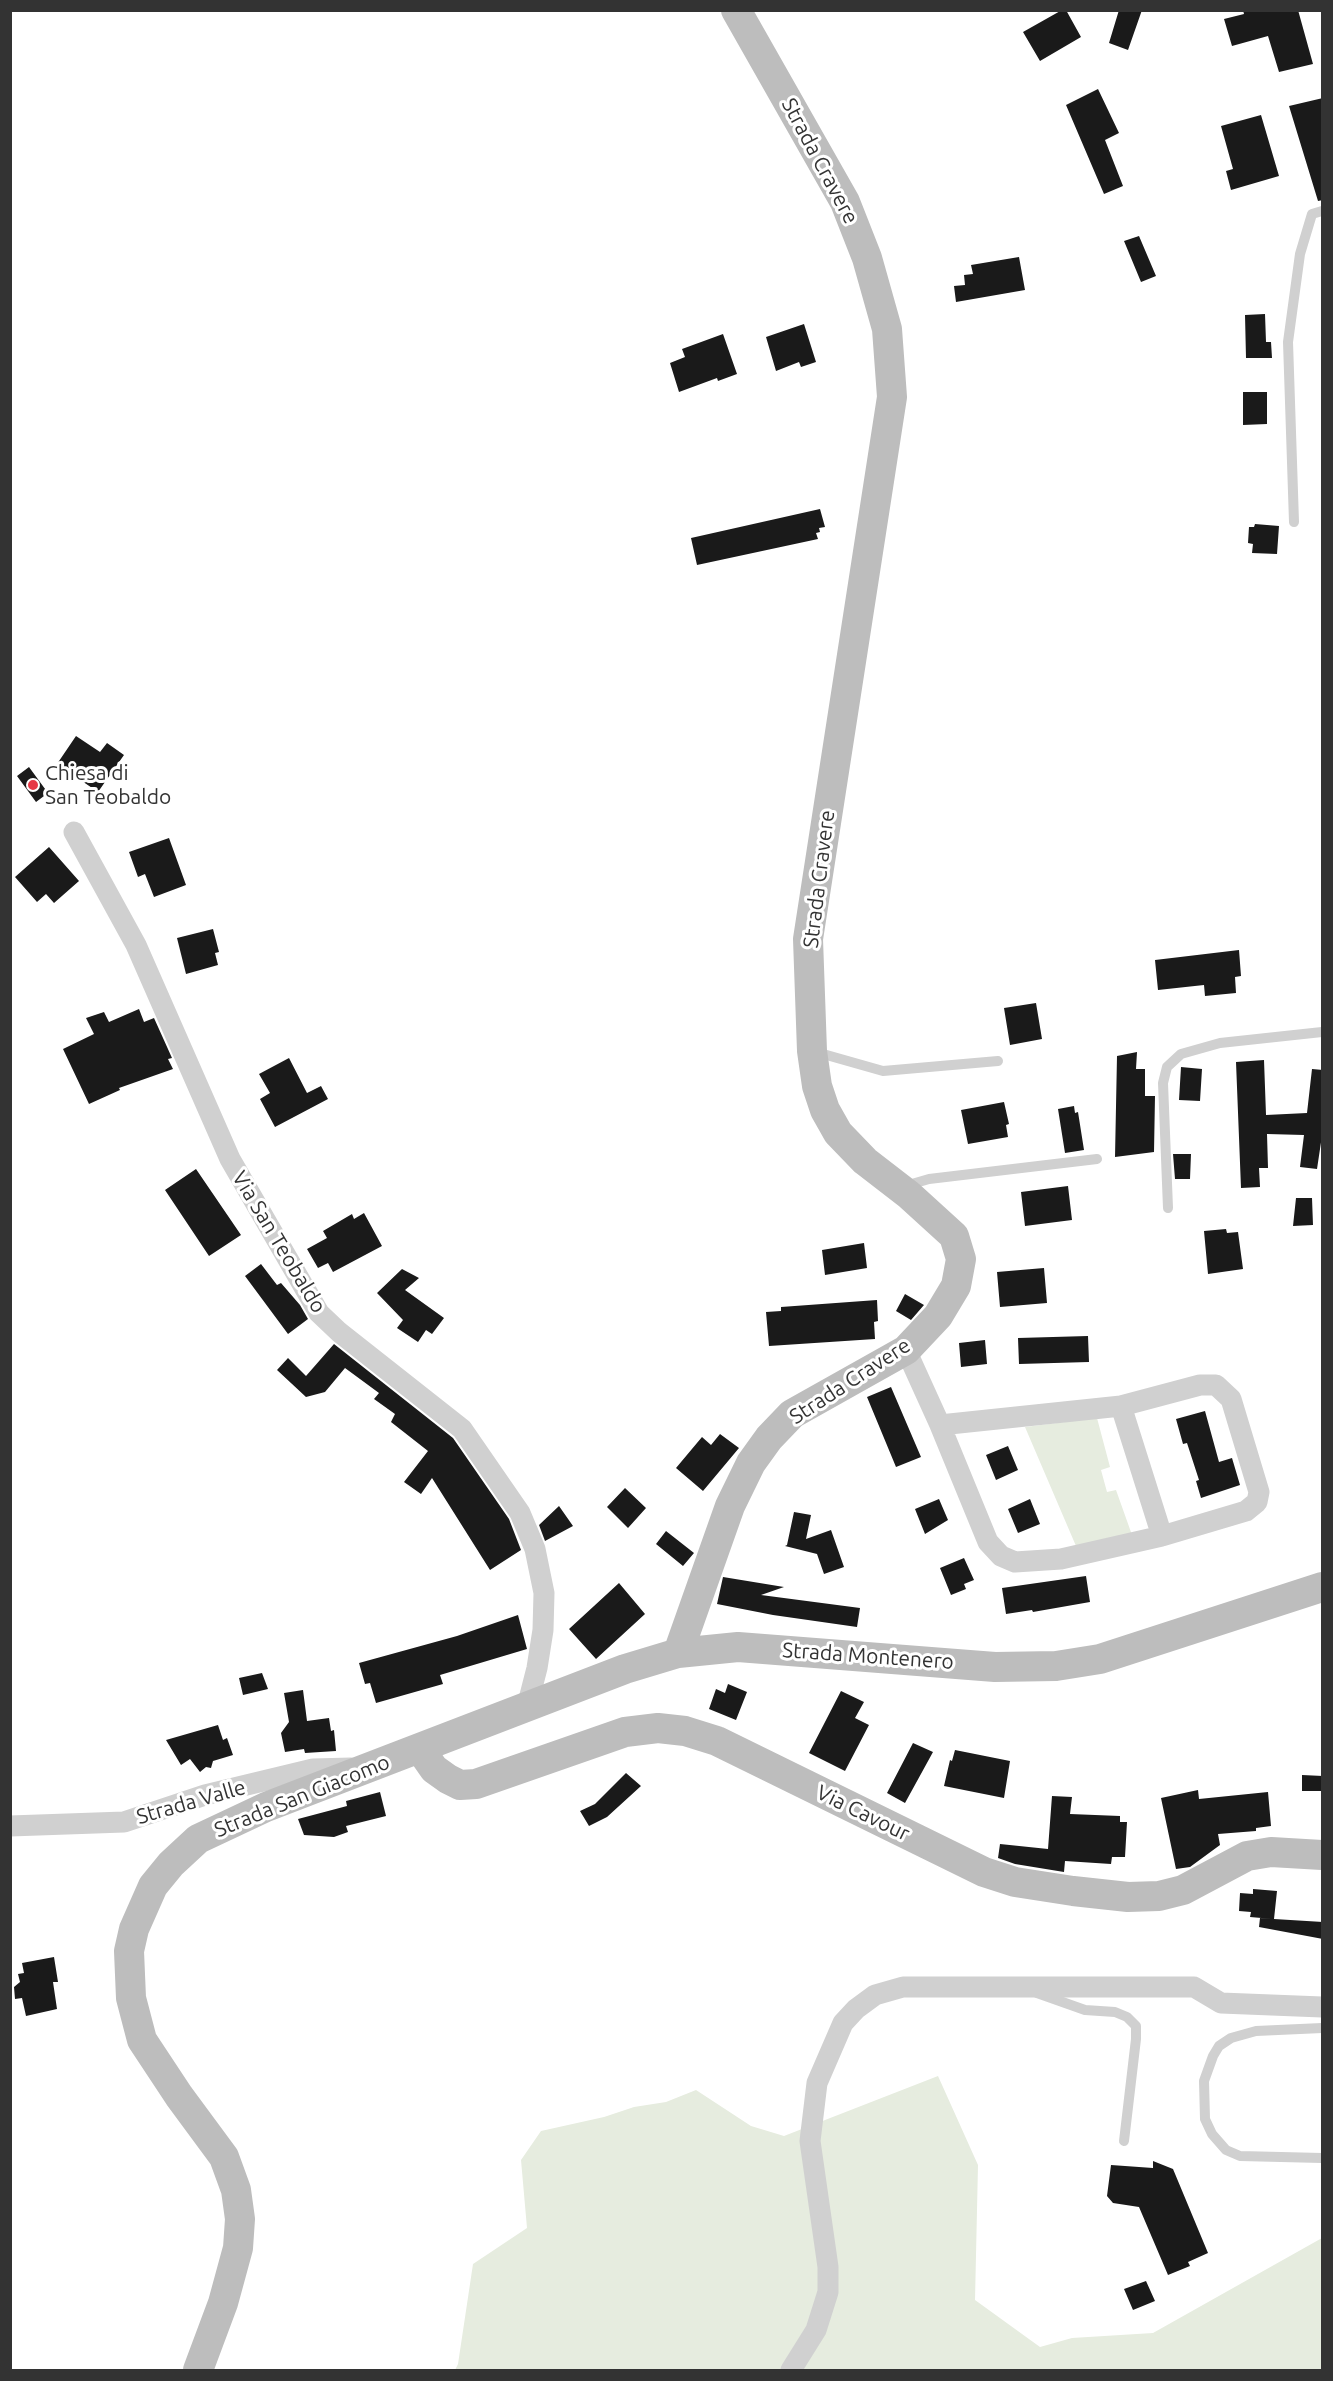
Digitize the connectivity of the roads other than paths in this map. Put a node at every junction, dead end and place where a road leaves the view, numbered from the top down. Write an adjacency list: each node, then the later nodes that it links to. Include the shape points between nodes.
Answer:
1 (736, 10): 6 (street, Strada Cravere, via 845,202 867,258 887,329 892,397 808,939)
2 (1323, 211): 3 (lane, via 1312,214 1300,255 1288,342)
3 (1294, 522)
4 (75, 832): 17 (street, Via San Teobaldo, via 136,945 230,1159 319,1313 462,1429 519,1513 535,1549 544,1593 537,1668)
5 (1323, 1032): 10 (lane, via 1220,1043 1181,1054 1167,1067 1162,1083)
6 (812, 1051): 7 (lane, via 884,1071); 9 (street, Strada Cravere, via 817,1086 838,1133 865,1161)
7 (999, 1061)
8 (1097, 1159): 9 (lane, via 929,1179)
9 (900, 1187): 11 (street, Strada Cravere, via 954,1236 961,1259 956,1286 938,1316)
10 (1168, 1208)
11 (906, 1350): 13 (street); 16 (street, Strada Cravere, via 792,1414 769,1438 751,1463 730,1506)
12 (1121, 1406): 13 (street); 14 (street); 14 (street, via 1200,1384 1216,1385 1231,1399 1259,1492 1257,1502 1246,1511)
13 (940, 1425): 14 (street, via 988,1542 1001,1556 1015,1563 1061,1559)
14 (1162, 1536)
15 (1323, 1587): 16 (street, Strada Montenero, via 1100,1659 1056,1666 995,1666 738,1647)
16 (678, 1653): 17 (street, Strada Montenero)
17 (526, 1707): 18 (street, Strada Montenero)
18 (420, 1749): 19 (street, Strada San Giacomo); 21 (street, Via Cavour, via 434,1769 448,1779 460,1785 476,1784 625,1732 658,1728 685,1731 717,1741 984,1872 1073,1892 1159,1896 1183,1890 1247,1856 1271,1852)
19 (370, 1767): 20 (street, Strada Valle, via 313,1769 205,1795 124,1822); 27 (street, Strada San Giacomo, via 266,1807 198,1839 153,1886 134,1929 129,1952 131,1998 142,2040 224,2157 236,2190 238,2248)
20 (10, 1826)
21 (1323, 1855)
22 (1025, 1989): 23 (street, via 1194,1987 1221,2003); 25 (lane, via 1085,2010 1115,2012 1136,2026); 28 (street, via 903,1987 875,1995 843,2023 817,2083 810,2141 828,2292 816,2330)
23 (1323, 2007)
24 (1323, 2028): 26 (lane, via 1256,2031 1231,2037 1219,2046 1204,2080 1205,2119 1226,2150 1240,2156)
25 (1124, 2141)
26 (1323, 2158)
27 (198, 2370)
28 (791, 2370)

